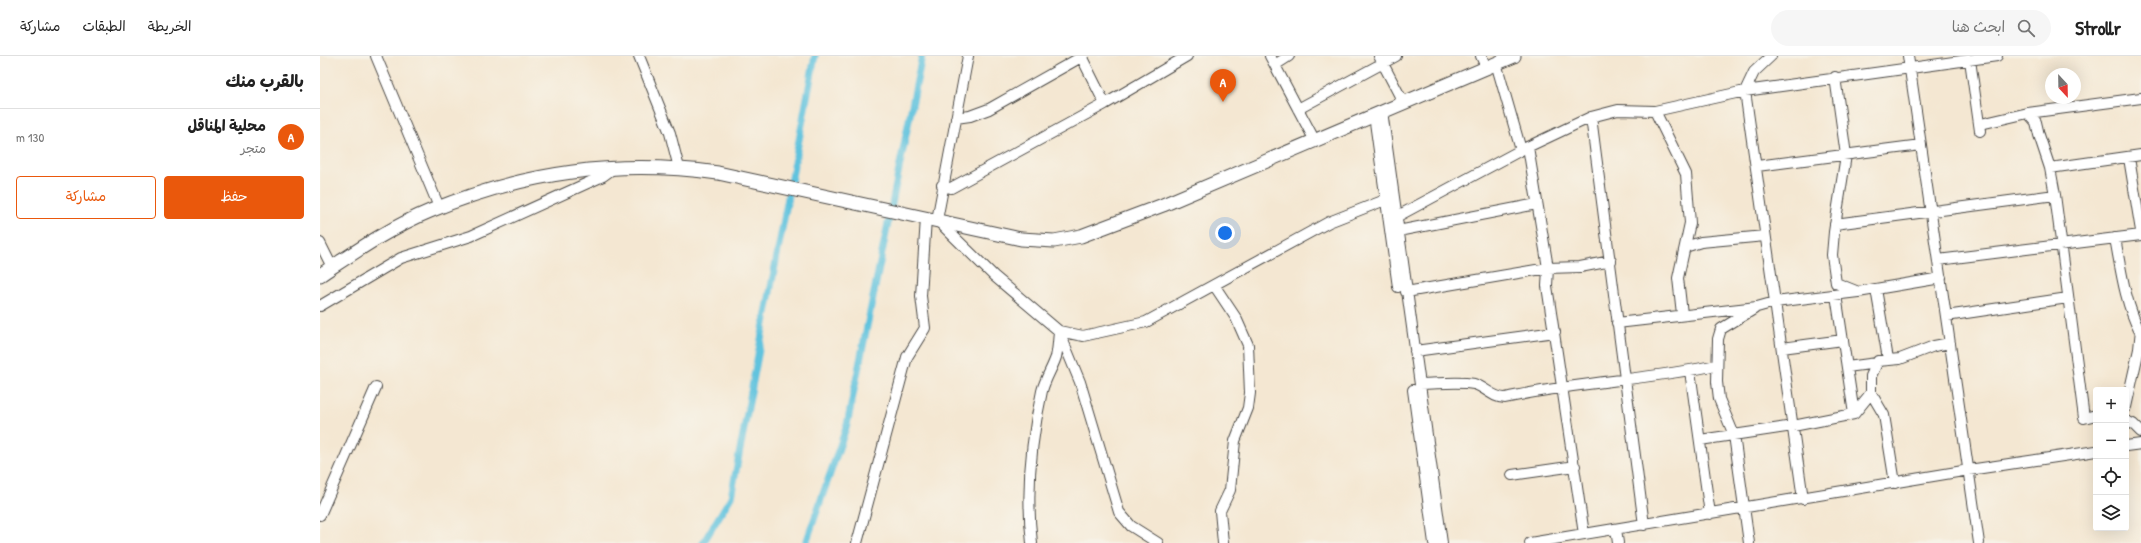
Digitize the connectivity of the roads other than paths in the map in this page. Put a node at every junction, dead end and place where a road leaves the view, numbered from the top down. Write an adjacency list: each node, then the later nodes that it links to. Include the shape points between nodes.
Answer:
1 (376, 56): 42 (street)
2 (639, 56): 36 (street, via 670,133)
3 (1082, 56): 21 (street); 26 (street, via 989,109)
4 (1187, 56): 21 (street)
5 (1289, 56): 12 (street)
6 (1396, 56): 13 (street)
7 (1514, 56): 15 (main road)
8 (1771, 56): 18 (street, via 1754,72)
9 (1908, 56): 16 (street)
10 (1997, 56): 14 (street)
11 (970, 57): 26 (street)
12 (1272, 60): 22 (street)
13 (1381, 60): 20 (street); 22 (street)
14 (1970, 60): 16 (street); 25 (street, via 1983,127)
15 (1487, 62): 20 (main road); 30 (street)
16 (1910, 68): 17 (street); 29 (street)
17 (1835, 77): 18 (street); 31 (street)
18 (1745, 91): 23 (street); 34 (street)
19 (2141, 98): 25 (street)
20 (1403, 102): 24 (main road)
21 (1105, 104): 38 (street, via 951,188)
22 (1298, 109): 28 (street)
23 (1655, 111): 27 (street, via 1618,110); 54 (street, via 1686,174 1690,223)
24 (1378, 113): 28 (main road); 40 (street); 44 (street)
25 (2028, 113): 37 (street, via 2036,122)
26 (956, 118): 38 (street)
27 (1591, 118): 30 (street); 56 (street)
28 (1314, 139): 45 (main road, via 1163,205 1081,236 1054,241 1021,239)
29 (1921, 145): 31 (street); 43 (street)
30 (1524, 148): 41 (street); 44 (street)
31 (1846, 155): 34 (street); 46 (street)
32 (2141, 155): 33 (street)
33 (2129, 158): 37 (street); 48 (street)
34 (1757, 166): 50 (street)
35 (614, 168): 36 (main road); 42 (main road, via 575,171 508,183); 68 (street, via 603,176 471,236 401,258)
36 (679, 168): 45 (main road, via 718,173)
37 (2050, 168): 39 (street)
38 (942, 185): 45 (street)
39 (2055, 195): 43 (street); 53 (street)
40 (1385, 200): 61 (street, via 1329,222); 118 (street)
41 (1537, 204): 47 (street); 58 (street)
42 (439, 207): 57 (main road, via 404,223)
43 (1931, 212): 46 (street); 55 (street)
44 (1396, 217): 47 (street)
45 (931, 219): 73 (street); 113 (street, via 921,296 925,328 907,357)
46 (1835, 224): 64 (street, via 1832,255 1836,283)
47 (1398, 231): 63 (street)
48 (2141, 231)
49 (2141, 235): 51 (street)
50 (1765, 236): 54 (street, via 1701,242); 67 (street)
51 (2115, 238): 53 (street); 74 (street, via 2124,286 2133,318)
52 (320, 243): 57 (street)
53 (2062, 245): 55 (street); 66 (street)
54 (1685, 247): 70 (street, via 1678,278)
55 (1938, 260): 60 (street)
56 (1611, 261): 58 (street); 72 (street)
57 (332, 267): 59 (main road)
58 (1548, 268): 63 (street); 75 (street, via 1547,286)
59 (320, 275)
60 (1941, 278): 62 (street); 71 (street)
61 (1214, 285): 73 (street, via 1146,322 1083,336); 117 (street, via 1236,318 1248,345 1250,393 1248,408 1235,441 1230,490 1220,511)
62 (1876, 289): 64 (street); 80 (street)
63 (1406, 292): 79 (street)
64 (1858, 292): 65 (street)
65 (1836, 295): 67 (street); 76 (street)
66 (2068, 298): 71 (street); 92 (street, via 2084,418)
67 (1775, 302): 69 (street); 78 (street)
68 (320, 306)
69 (1758, 307): 70 (street); 82 (street, via 1721,329)
70 (1682, 314): 72 (street)
71 (1946, 316): 77 (street)
72 (1617, 323): 85 (street)
73 (1059, 331): 110 (street, via 1056,357 1045,381 1038,409 1031,469); 116 (street, via 1080,382 1119,512 1131,526)
74 (2140, 331): 90 (street, via 2139,349)
75 (1555, 332): 79 (street); 88 (street)
76 (1843, 340): 78 (street); 83 (street)
77 (1950, 343): 80 (street, via 1934,346 1900,359); 102 (street)
78 (1782, 348): 94 (street)
79 (1415, 351): 86 (street)
80 (1888, 359): 81 (street)
81 (1877, 363): 83 (street); 89 (street, via 1871,376)
82 (1717, 365): 84 (street); 96 (street, via 1719,399)
83 (1847, 367): 91 (street)
84 (1690, 371): 85 (street); 97 (street)
85 (1625, 378): 88 (street); 109 (street)
86 (1420, 384): 88 (street, via 1473,384 1502,398); 119 (street)
87 (376, 387): 108 (street)
88 (1563, 387): 101 (street)
89 (1871, 393): 91 (street); 104 (street, via 1884,415)
90 (2129, 394)
91 (1854, 414): 94 (street)
92 (2093, 416)
93 (2129, 422): 95 (street)
94 (1793, 426): 96 (street); 105 (street)
95 (2141, 432)
96 (1734, 435): 97 (street); 106 (street)
97 (1700, 440): 107 (street)
98 (2140, 443): 99 (street)
99 (2129, 445)
100 (2093, 451): 102 (street)
101 (1575, 466): 103 (street); 112 (street)
102 (1969, 470): 104 (street); 123 (street)
103 (1512, 475)
104 (1895, 483): 105 (street)
105 (1803, 499): 106 (street)
106 (1744, 508): 107 (street); 122 (street)
107 (1710, 514): 109 (street)
108 (320, 515)
109 (1644, 525): 111 (street)
110 (1030, 528): 114 (street); 115 (street)
111 (1616, 529): 112 (street); 121 (street)
112 (1584, 534): 120 (street)
113 (857, 543)
114 (1024, 543)
115 (1032, 543)
116 (1158, 543)
117 (1223, 543)
118 (1434, 543)
119 (1442, 543)
120 (1530, 543)
121 (1618, 543)
122 (1749, 543)
123 (1979, 543)

